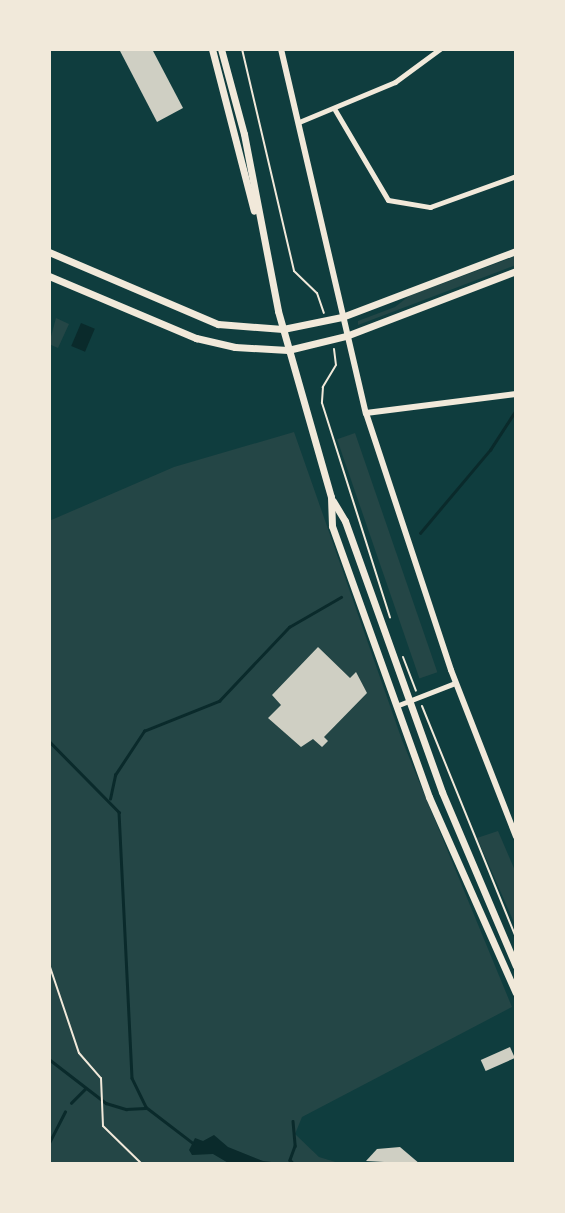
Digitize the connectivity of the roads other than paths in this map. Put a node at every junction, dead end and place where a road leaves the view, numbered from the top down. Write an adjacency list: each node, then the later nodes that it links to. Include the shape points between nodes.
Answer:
1 (212, 49): 8 (main road)
2 (221, 49): 8 (main road, via 244,135)
3 (281, 49): 6 (street)
4 (440, 49): 5 (street, via 395,82)
5 (335, 110): 6 (street); 7 (street, via 388,200 430,207)
6 (299, 122): 13 (street)
7 (516, 176)
8 (259, 223): 14 (main road)
9 (516, 251): 13 (main road)
10 (49, 252): 14 (main road, via 218,324)
11 (516, 271): 15 (main road)
12 (49, 276): 16 (main road, via 196,338 235,347)
13 (342, 317): 14 (main road); 15 (street)
14 (283, 329): 16 (main road)
15 (346, 336): 16 (main road); 18 (street)
16 (288, 350): 19 (main road)
17 (516, 394): 18 (street)
18 (366, 413): 20 (street)
19 (331, 498): 21 (main road, via 345,521); 22 (main road, via 332,526)
20 (455, 683): 21 (street); 23 (street)
21 (408, 701): 22 (street); 24 (main road)
22 (396, 706): 25 (main road, via 475,905)
23 (516, 837)
24 (516, 966)
25 (516, 993)

